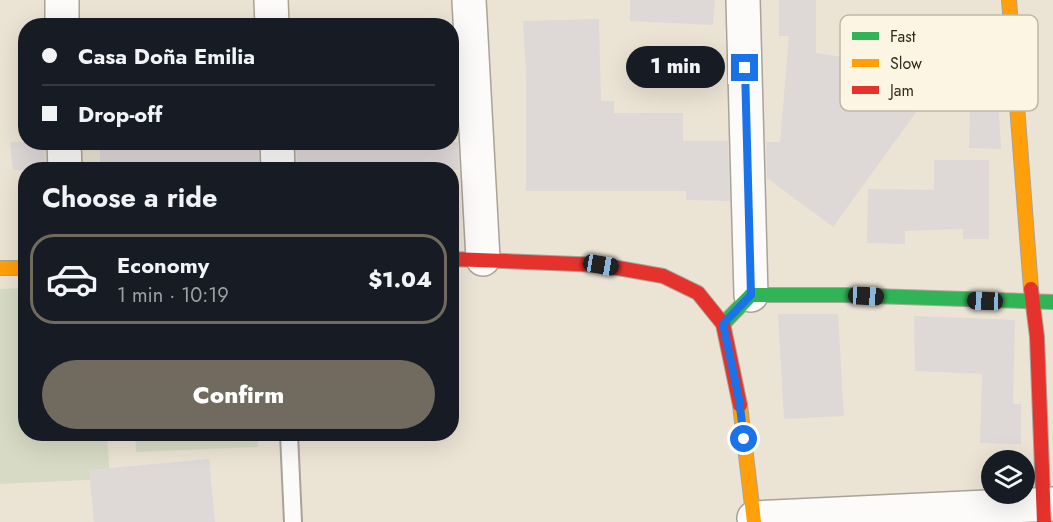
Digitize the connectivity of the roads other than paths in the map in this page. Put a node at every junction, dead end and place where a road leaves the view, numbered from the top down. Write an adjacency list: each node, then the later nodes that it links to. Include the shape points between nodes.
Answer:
1 (62, 0): 7 (street)
2 (271, 0): 8 (street)
3 (469, 0): 10 (street)
4 (743, 0): 13 (street)
5 (1009, 0): 6 (street)
6 (1010, 15)
7 (62, 18)
8 (272, 18)
9 (1017, 111): 15 (street)
10 (467, 259): 16 (street, via 601,265 663,276 698,293)
11 (0, 268): 12 (street)
12 (18, 268)
13 (751, 295): 15 (street); 16 (street)
14 (1053, 302): 15 (street)
15 (1032, 303): 18 (street)
16 (723, 324): 19 (street, via 739,399)
17 (289, 441): 20 (lane)
18 (1046, 510): 19 (street)
19 (754, 520)
20 (293, 522)

